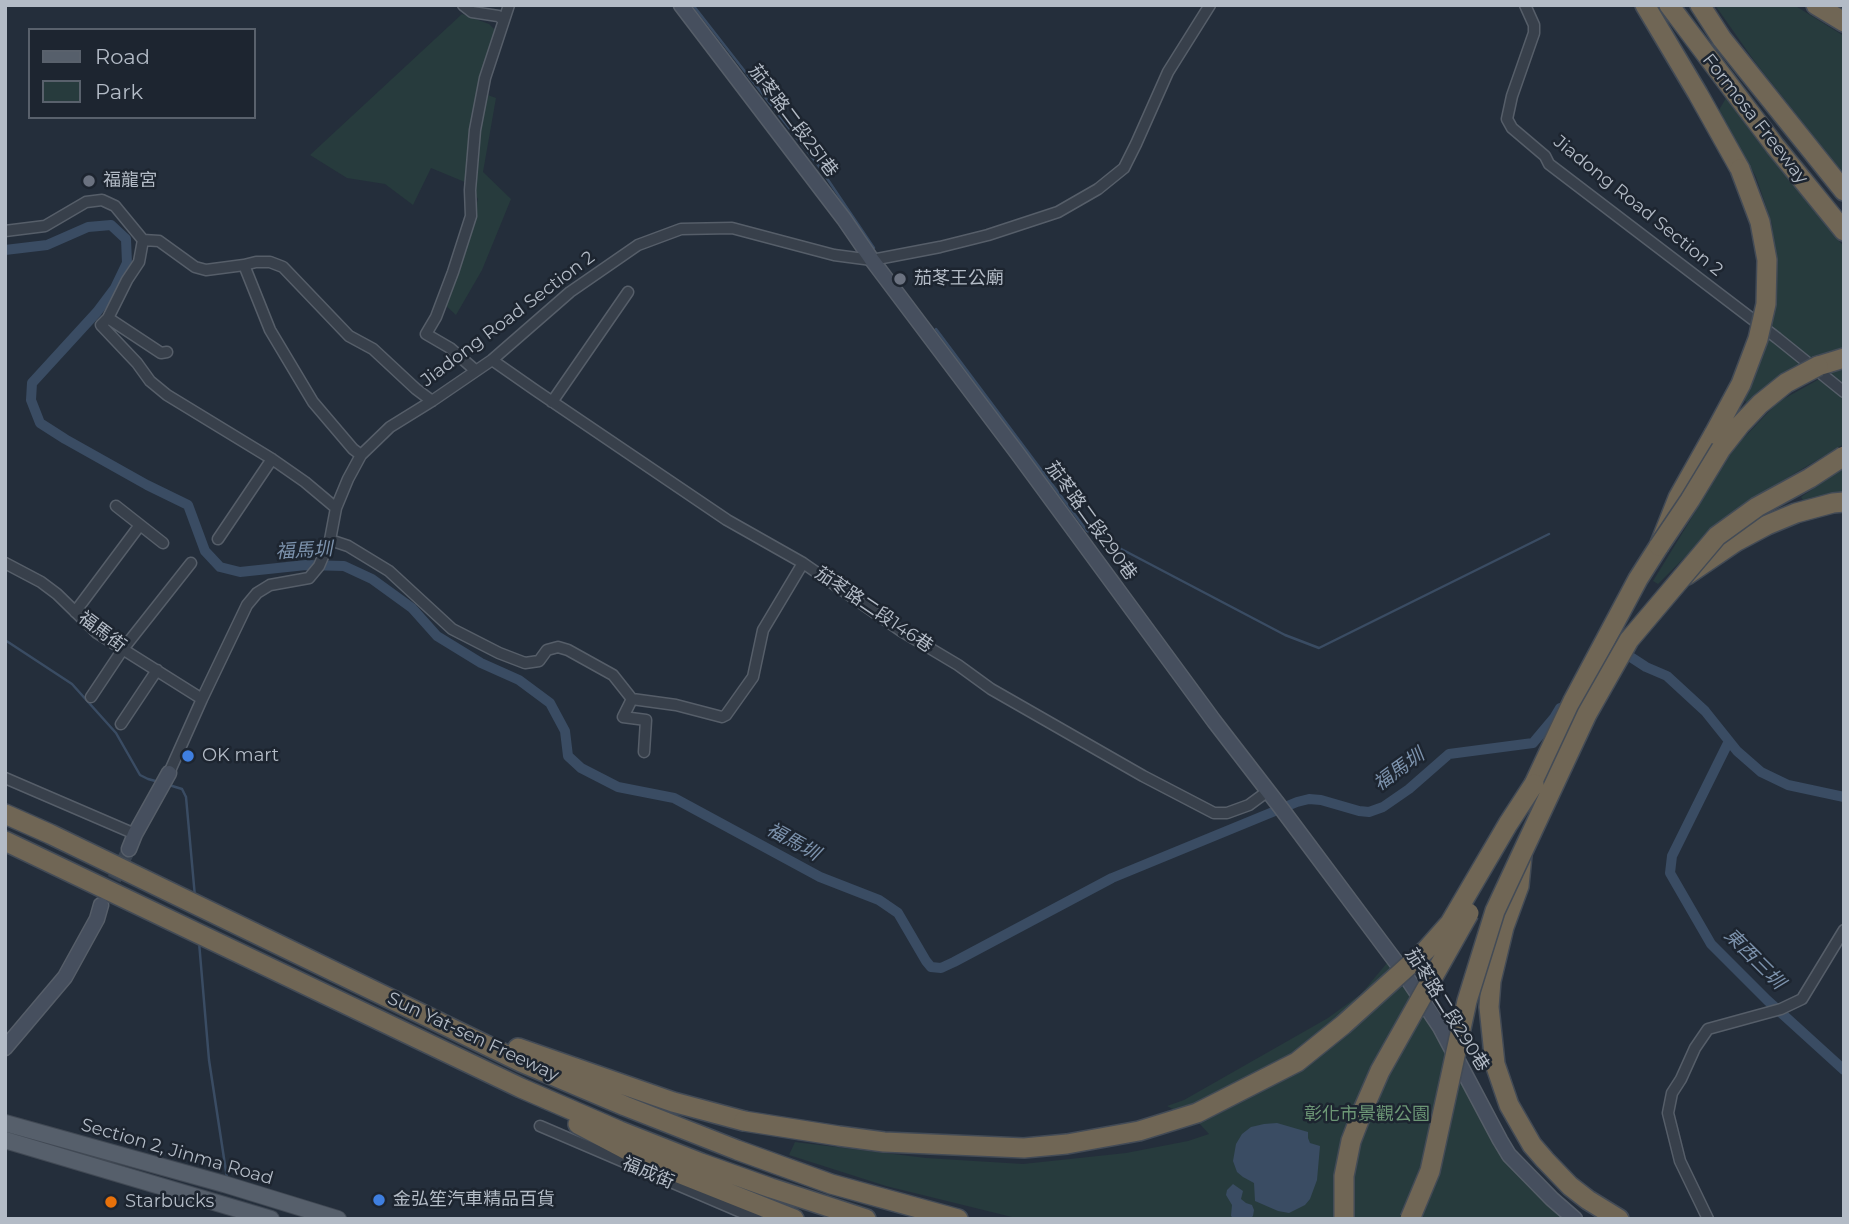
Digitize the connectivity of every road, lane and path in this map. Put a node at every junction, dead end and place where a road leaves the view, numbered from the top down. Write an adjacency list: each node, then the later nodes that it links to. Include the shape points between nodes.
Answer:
1 (463, 5): 10 (street)
2 (509, 5): 10 (street)
3 (681, 5): 16 (street, 茄苳路二段251巷)
4 (1210, 5): 16 (street, Jiadong Road Section 2, via 1168,72 1124,168 1098,189 1058,212 988,235)
5 (1525, 5): 24 (street, Jiadong Road Section 2, via 1534,33 1511,96 1507,119 1512,128 1549,164)
6 (1645, 5): 37 (highway, bridge, via 1741,169 1760,222 1767,260 1766,304 1741,384 1678,498)
7 (1669, 5): 14 (highway, Formosa Freeway)
8 (1700, 5): 12 (highway, Formosa Freeway)
9 (1816, 5): 11 (highway)
10 (504, 20): 23 (street, via 485,78 475,130 471,216 426,334)
11 (1844, 22)
12 (1844, 191)
13 (5, 231): 15 (street, via 45,226 86,202 102,200 115,206)
14 (1844, 231)
15 (143, 240): 17 (street, via 159,241 206,270); 19 (street, via 139,262)
16 (872, 260): 22 (street, Jiadong Road Section 2, via 834,255 732,228 681,229 638,245 570,292); 53 (street, 茄苳路二段290巷)
17 (244, 265): 25 (street, via 270,262 283,267 349,336 373,349); 27 (street, via 270,330 313,402)
18 (628, 292): 26 (street)
19 (108, 318): 20 (street, via 161,353); 29 (street, via 101,326 150,382)
20 (167, 352)
21 (1844, 358): 37 (highway, bridge, via 1786,383 1760,404 1721,449)
22 (492, 360): 23 (street, Jiadong Road Section 2); 26 (street, 茄苳路二段146巷)
23 (475, 370): 25 (street, Jiadong Road Section 2)
24 (1844, 392)
25 (432, 401): 27 (street, Jiadong Road Section 2, via 390,427)
26 (552, 402): 40 (street, 茄苳路二段146巷, via 727,520)
27 (360, 455): 32 (street, Jiadong Road Section 2)
28 (1844, 456): 41 (highway, bridge, via 1717,536)
29 (272, 459): 32 (street); 34 (street)
30 (1844, 502): 41 (highway, bridge, via 1767,525)
31 (116, 506): 33 (street)
32 (336, 508): 36 (street, Jiadong Road Section 2)
33 (140, 526): 35 (street); 42 (street)
34 (218, 539)
35 (163, 543)
36 (329, 543): 46 (street, Jiadong Road Section 2, via 309,578 270,585 247,605); 47 (street, via 348,546 389,571 452,629 525,663 539,661 547,650 568,650 613,675)
37 (1659, 546): 52 (highway, via 1579,689)
38 (5, 563): 42 (street, 福馬街, via 41,582)
39 (191, 563): 43 (street)
40 (803, 563): 47 (street, via 763,630 752,677 726,715); 53 (street, 茄苳路二段146巷, via 990,689 1214,813 1249,805)
41 (1678, 581): 57 (highway, bridge, via 1629,640 1587,714)
42 (75, 612): 43 (street, 福馬街)
43 (123, 649): 44 (street, 福馬街); 45 (street)
44 (157, 670): 46 (street, 福馬街); 48 (street)
45 (91, 697)
46 (202, 699): 51 (street, Jiadong Road Section 2)
47 (632, 699): 49 (street, via 623,717 646,720)
48 (121, 724)
49 (644, 752)
50 (5, 778): 55 (street)
51 (165, 780): 55 (street, Jiadong Road Section 2)
52 (1534, 784): 61 (highway, bridge, via 1451,923 1343,1026 1297,1062 1197,1112 1139,1131 1024,1148 839,1136 744,1121 673,1102 525,1049); 74 (highway, bridge, via 1477,900 1380,1071 1351,1141 1344,1175)
53 (1268, 791): 76 (street, 茄苳路二段290巷, via 1440,1027 1509,1155)
54 (5, 814): 61 (highway, Sun Yat-sen Freeway)
55 (135, 834): 58 (street, Jiadong Road Section 2)
56 (5, 841): 63 (highway, Sun Yat-sen Freeway)
57 (1523, 848): 75 (highway, bridge, via 1483,943 1430,1171); 77 (highway, bridge, via 1519,886 1490,981 1494,1064 1509,1105 1532,1145 1570,1186)
58 (129, 849)
59 (101, 905): 62 (street, via 65,977)
60 (1844, 930): 79 (street, via 1801,999 1708,1029 1672,1093 1668,1113 1679,1161)
61 (471, 1037): 73 (highway, Sun Yat-sen Freeway, via 737,1150 831,1184)
62 (5, 1048)
63 (521, 1088): 71 (highway, via 648,1161); 72 (highway, Sun Yat-sen Freeway, via 701,1163)
64 (1519, 1106): 78 (street, via 1538,1145 1564,1173)
65 (5, 1123): 69 (main road, Section 2, Jinma Road)
66 (540, 1126): 70 (street, 福成街)
67 (5, 1140): 68 (main road, Section 2, Jinma Road)
68 (271, 1219)
69 (338, 1219)
70 (757, 1219)
71 (794, 1219)
72 (866, 1219)
73 (958, 1219)
74 (1344, 1219)
75 (1410, 1219)
76 (1575, 1219)
77 (1619, 1219)
78 (1626, 1219)
79 (1709, 1219)

